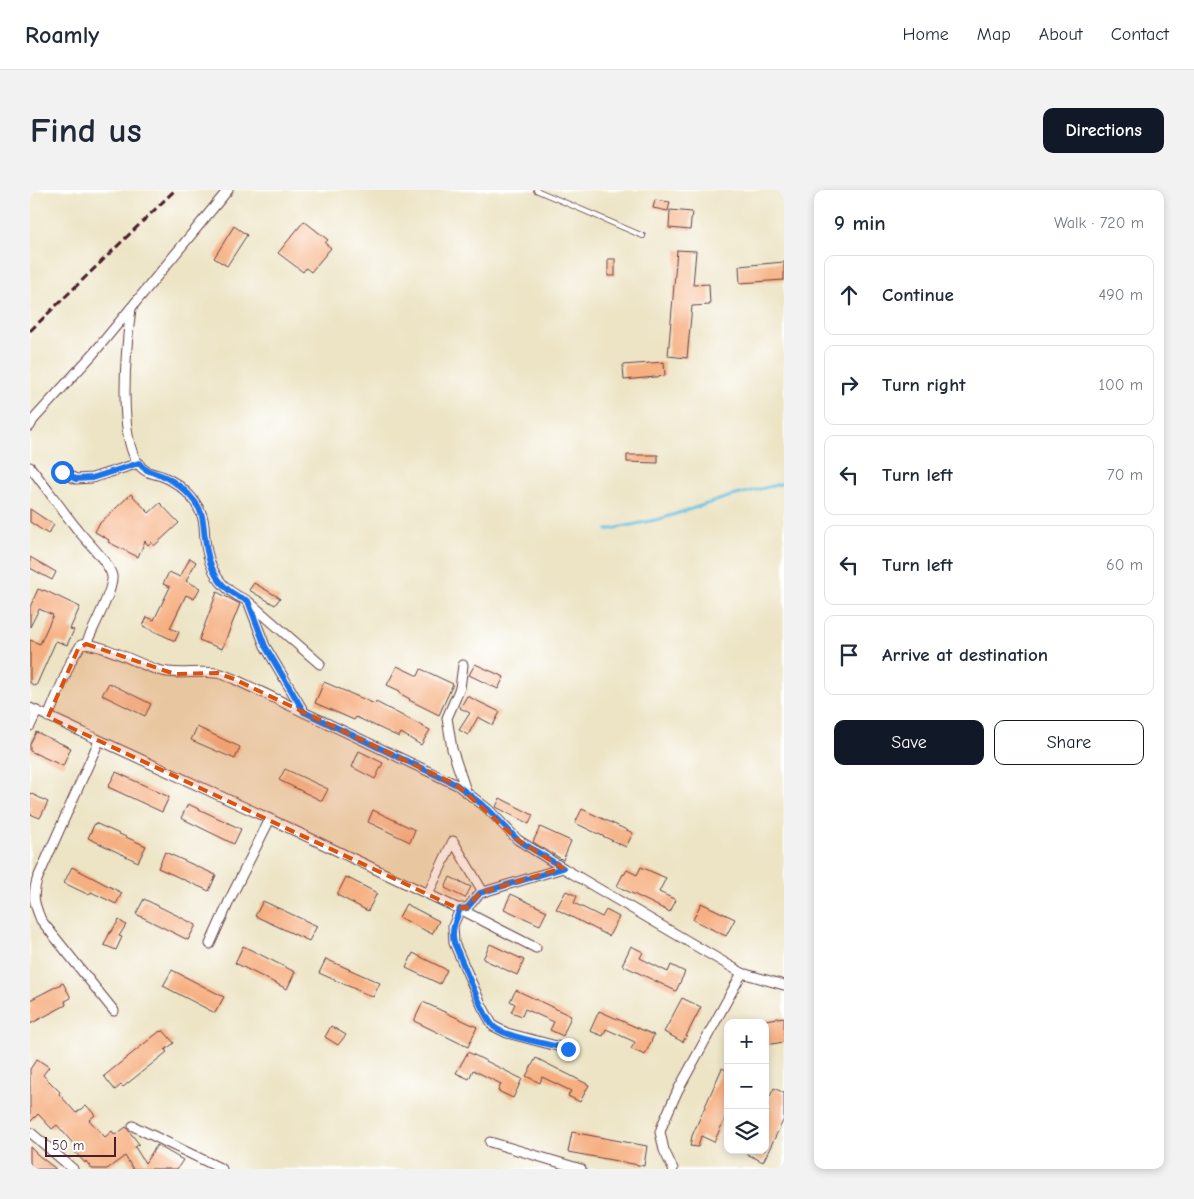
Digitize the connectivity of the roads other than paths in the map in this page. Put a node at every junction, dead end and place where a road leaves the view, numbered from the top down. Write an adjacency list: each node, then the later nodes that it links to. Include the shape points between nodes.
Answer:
1 (228, 190): 4 (street)
2 (536, 190): 3 (lane)
3 (644, 236)
4 (131, 308): 5 (street); 6 (street, via 125,382 126,425 133,455)
5 (31, 422)
6 (139, 463): 8 (street, via 92,478 76,479); 9 (street, via 144,470 179,485 195,502 203,516 209,560 222,586)
7 (30, 467): 10 (street, via 111,573 108,594)
8 (62, 472)
9 (248, 601): 11 (street); 14 (street, via 265,646)
10 (86, 644): 14 (street, via 175,674 217,673); 15 (street, via 72,658)
11 (320, 664)
12 (463, 665): 18 (street, via 460,688 447,718 452,749)
13 (34, 710): 15 (street); 16 (street)
14 (304, 712): 18 (street)
15 (48, 717): 17 (street)
16 (30, 726)
17 (99, 741): 19 (street); 28 (street, via 33,894 41,920)
18 (466, 792): 20 (street, via 518,840)
19 (270, 819): 22 (street); 24 (street)
20 (563, 868): 21 (street); 26 (street)
21 (482, 892): 22 (street, via 453,840); 23 (street, via 467,908)
22 (428, 894): 23 (street)
23 (460, 909): 25 (street); 29 (street, via 453,926 454,943 493,1026 507,1033)
24 (210, 944)
25 (536, 948)
26 (742, 973): 27 (street); 36 (street, via 678,1090 660,1132)
27 (784, 985)
28 (114, 1011)
29 (568, 1049)
30 (133, 1126): 34 (street)
31 (30, 1132): 33 (street)
32 (490, 1142): 35 (street)
33 (73, 1169)
34 (222, 1169)
35 (581, 1169)
36 (673, 1169)

